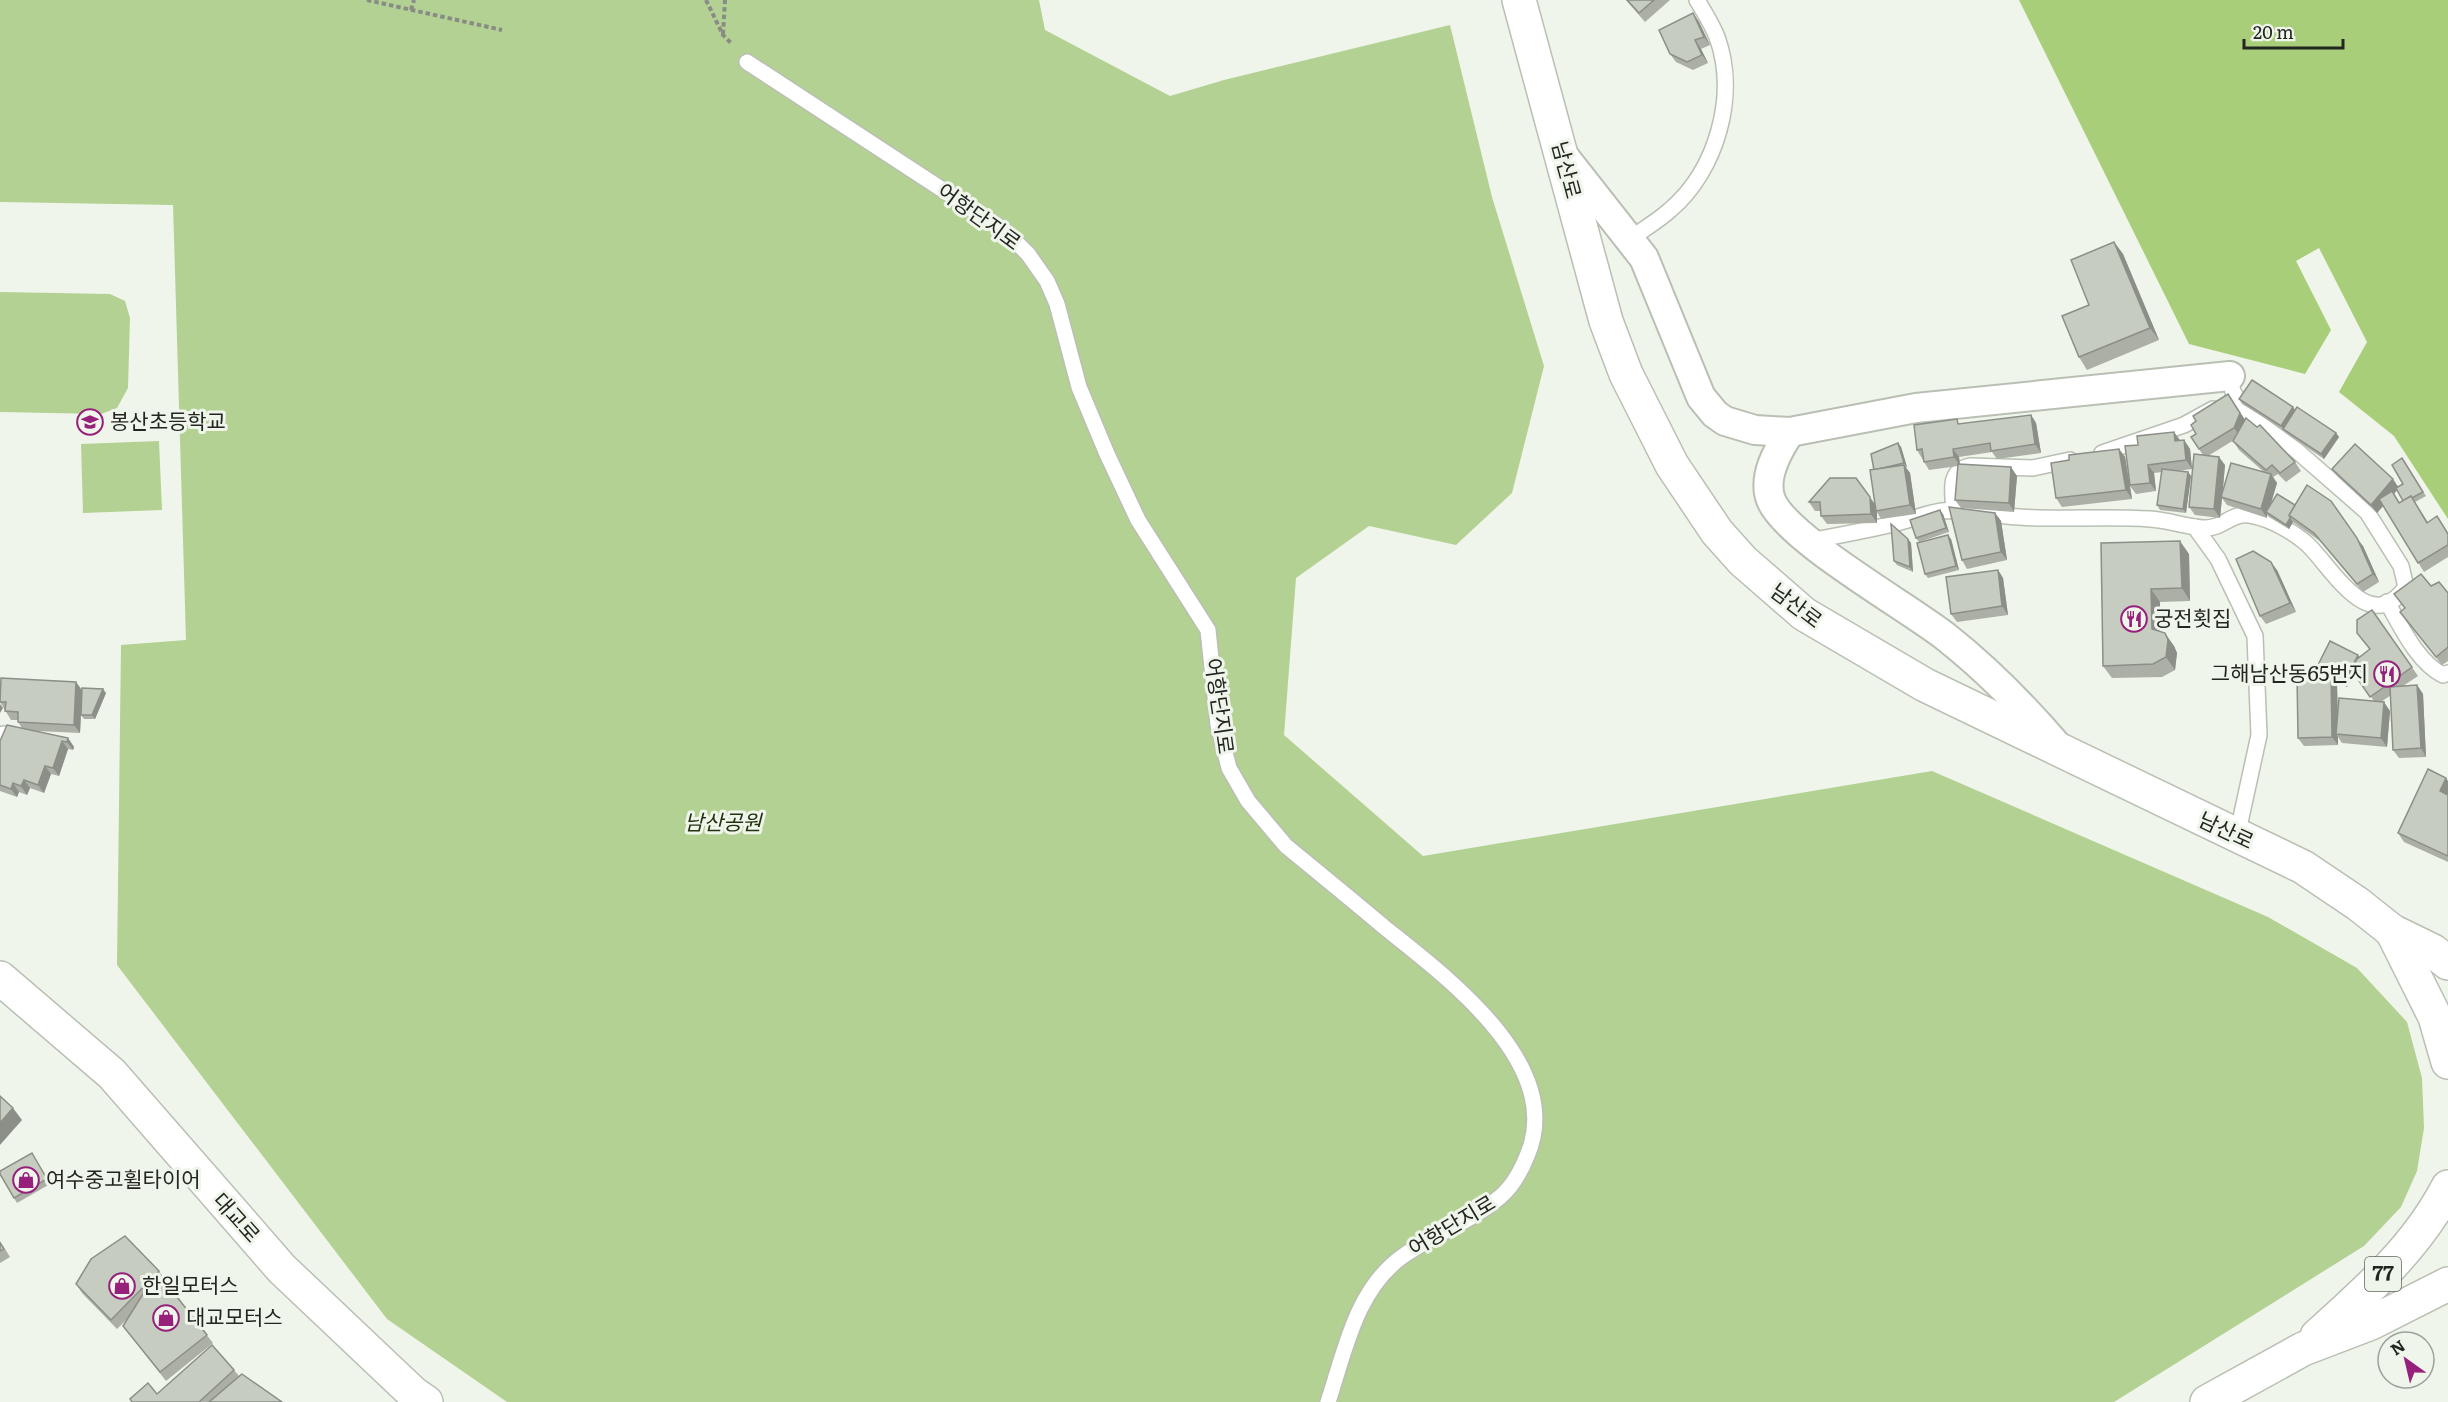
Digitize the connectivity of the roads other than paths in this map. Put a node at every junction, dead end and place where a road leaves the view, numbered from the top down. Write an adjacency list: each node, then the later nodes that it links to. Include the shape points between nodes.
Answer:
1 (1520, 0): 4 (street, 남산로)
2 (1696, 0): 5 (lane, via 1717,37 1721,54 1721,121 1706,166 1697,180 1670,210)
3 (747, 62): 23 (lane, 어항단지로, via 1004,230 1028,254 1057,304 1079,387 1138,520 1208,630 1222,746 1238,786 1286,846 1455,985 1499,1033 1527,1081 1536,1110 1536,1127 1532,1146 1514,1180 1502,1196 1482,1211 1404,1255 1374,1284 1357,1315)
4 (1560, 151): 5 (street); 13 (street, 남산로, via 1606,321 1626,374 1672,465 1717,532 1768,585 1831,633 1925,686)
5 (1629, 240): 7 (street, via 1651,272 1696,388 1707,406 1725,421 1737,425)
6 (2231, 384): 7 (street, via 1916,408); 8 (lane, via 2210,411 2119,450 2034,468 1960,468 1953,477); 11 (lane, via 2249,416 2296,450 2367,512 2401,566 2406,582 2401,594)
7 (1790, 432): 10 (street, via 1774,460 1769,488 1777,510)
8 (1954, 511): 9 (lane, via 2018,517 2152,519); 10 (lane)
9 (2195, 527): 11 (lane, via 2218,526 2244,514 2267,520 2304,541 2357,598 2366,603); 14 (lane, via 2218,559 2255,636 2259,735)
10 (1809, 541): 13 (street, via 1977,663 2020,703)
11 (2387, 602): 12 (lane, via 2436,671)
12 (2448, 673)
13 (2064, 754): 14 (street, 남산로)
14 (2237, 836): 15 (street, 남산로, via 2303,867)
15 (2392, 931): 16 (street); 18 (street, via 2434,1017)
16 (2448, 963)
17 (0, 978): 22 (street, 대교로, via 111,1074 282,1269)
18 (2448, 1062)
19 (2448, 1187): 21 (street, 77, via 2416,1239)
20 (2448, 1284): 21 (street, 77, via 2371,1323)
21 (2303, 1349): 24 (street, 77)
22 (426, 1402)
23 (1328, 1402)
24 (2207, 1402)

